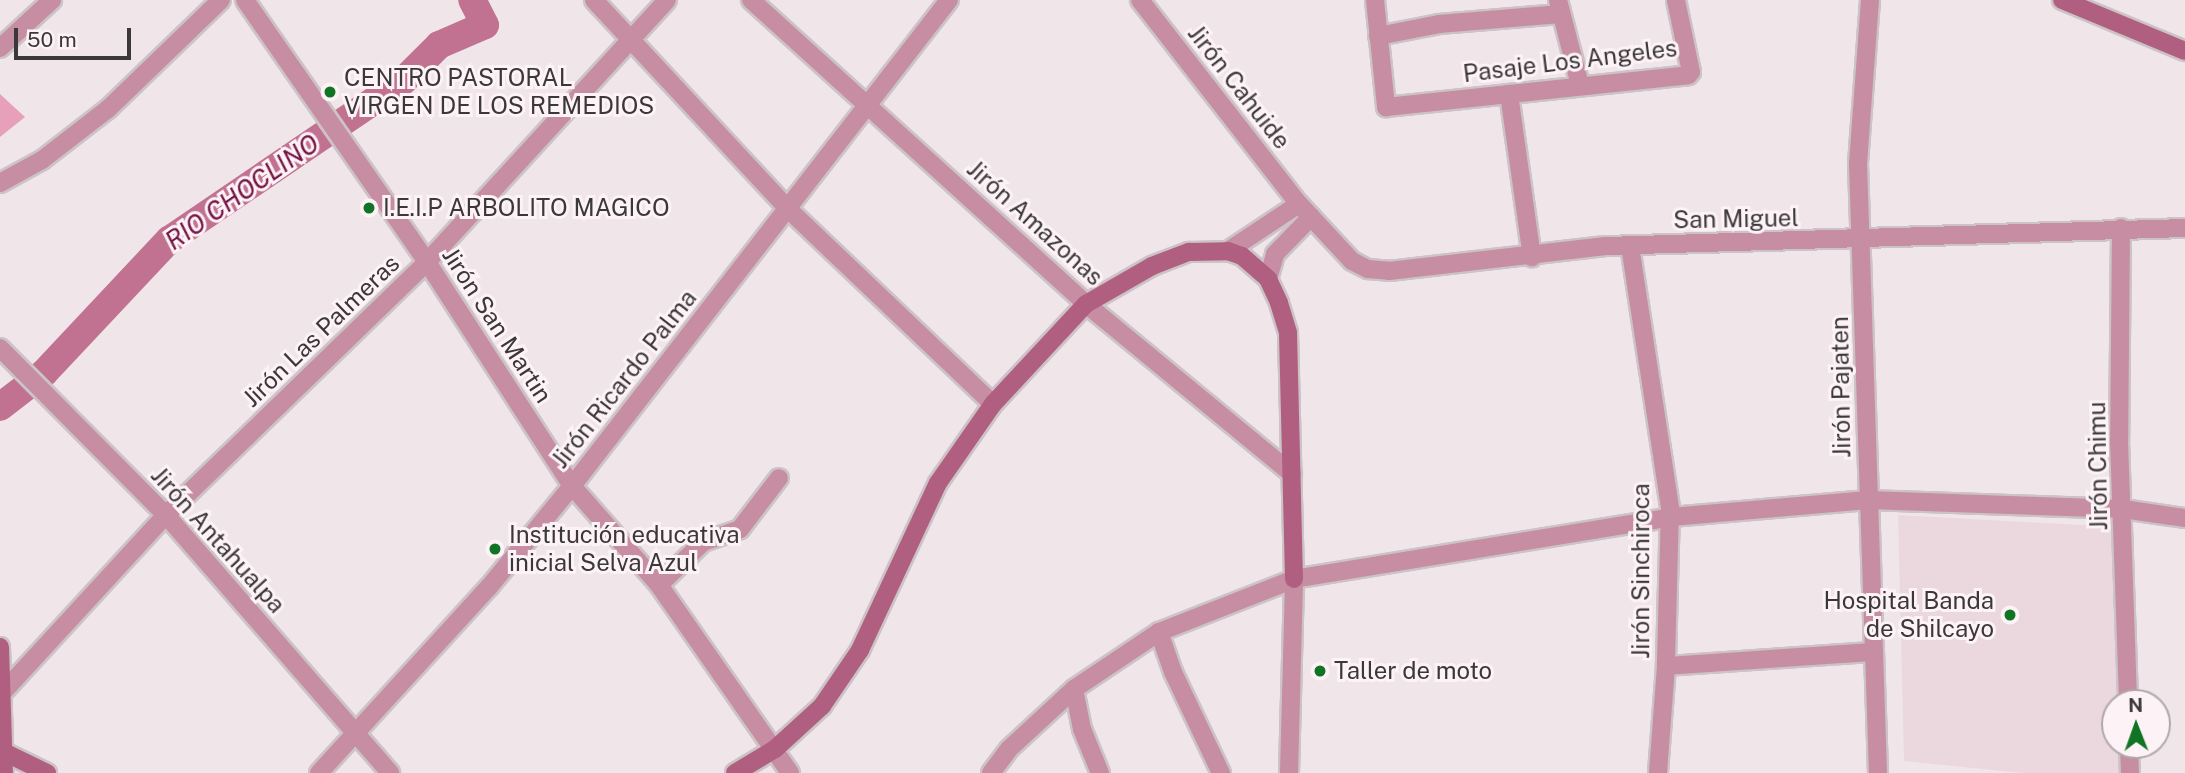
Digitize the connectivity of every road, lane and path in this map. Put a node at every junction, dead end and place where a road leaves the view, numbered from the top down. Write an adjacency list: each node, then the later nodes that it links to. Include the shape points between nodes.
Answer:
1 (52, 0): 16 (street)
2 (221, 0): 21 (street, via 108,109 42,160)
3 (245, 0): 30 (street, Jirón San Martin)
4 (594, 0): 15 (street)
5 (667, 0): 15 (street, Jirón Las Palmeras)
6 (751, 0): 20 (street, Jirón Amazonas)
7 (948, 0): 20 (street, Jirón Ricardo Palma)
8 (1140, 0): 23 (street, Jirón Cahuide)
9 (1375, 0): 14 (street)
10 (1676, 0): 18 (street, Pasaje Los Angeles, via 1690,74)
11 (1870, 0): 26 (street, Jirón Pajaten, via 1858,164)
12 (2062, 0): 17 (main road)
13 (1560, 7): 14 (street); 18 (street)
14 (1378, 36): 19 (street, Pasaje Los Angeles, via 1384,106)
15 (634, 41): 22 (street); 30 (street, Jirón Las Palmeras)
16 (0, 48)
17 (2185, 50)
18 (1580, 85): 19 (street, Pasaje Los Angeles)
19 (1508, 94): 29 (street)
20 (867, 103): 22 (street, Jirón Ricardo Palma); 32 (street, Jirón Amazonas)
21 (0, 183)
22 (787, 208): 34 (street); 37 (street, Jirón Ricardo Palma)
23 (1305, 210): 28 (street); 29 (street, San Miguel, via 1352,261 1374,270); 31 (street, via 1275,254)
24 (2121, 228): 25 (street, San Miguel); 26 (street, San Miguel); 39 (street, Jirón Chimu, via 2119,441)
25 (2185, 228)
26 (1862, 240): 27 (street, San Miguel); 38 (street, Jirón Pajaten)
27 (1630, 246): 29 (street, San Miguel); 41 (street, Jirón Sinchiroca)
28 (1228, 251): 31 (main road, via 1242,256); 32 (main road, via 1189,253 1152,266)
29 (1532, 257)
30 (427, 262): 37 (street, Jirón San Martin); 40 (street, Jirón Las Palmeras)
31 (1268, 279): 35 (main road, via 1288,333)
32 (1086, 304): 34 (main road); 35 (street, Jirón Amazonas)
33 (4, 351): 40 (street, Jirón Antahualpa)
34 (993, 404): 53 (main road, via 938,483 860,650 822,706)
35 (1292, 474): 43 (main road)
36 (779, 478): 44 (street, via 740,529 703,542)
37 (572, 486): 44 (street, Jirón San Martin); 52 (street, Jirón Ricardo Palma)
38 (1868, 500): 39 (street); 41 (street); 47 (street, Jirón Pajaten)
39 (2123, 509): 42 (street); 50 (street, Jirón Chimu)
40 (166, 515): 51 (street, Jirón Las Palmeras); 52 (street, Jirón Antahualpa)
41 (1671, 517): 43 (street); 48 (street, Jirón Sinchiroca)
42 (2185, 518)
43 (1294, 579): 45 (street); 64 (street)
44 (659, 585): 53 (street, Jirón San Martin)
45 (1159, 632): 49 (street); 63 (street)
46 (0, 647): 51 (main road)
47 (1874, 652): 48 (street); 66 (street, Jirón Pajaten)
48 (1666, 666): 65 (street, Jirón Sinchiroca)
49 (1073, 689): 61 (street, via 1009,749); 62 (street, via 1082,729)
50 (2128, 689)
51 (4, 692): 54 (main road)
52 (357, 734): 57 (street, Jirón Ricardo Palma); 58 (street, Jirón Antahualpa)
53 (775, 749): 59 (main road); 60 (street, Jirón San Martin)
54 (2, 751): 55 (main road); 56 (main road)
55 (4, 773)
56 (47, 773)
57 (319, 773)
58 (390, 773)
59 (735, 773)
60 (790, 773)
61 (991, 773)
62 (1100, 773)
63 (1222, 773)
64 (1289, 773)
65 (1658, 773)
66 (1878, 773)

